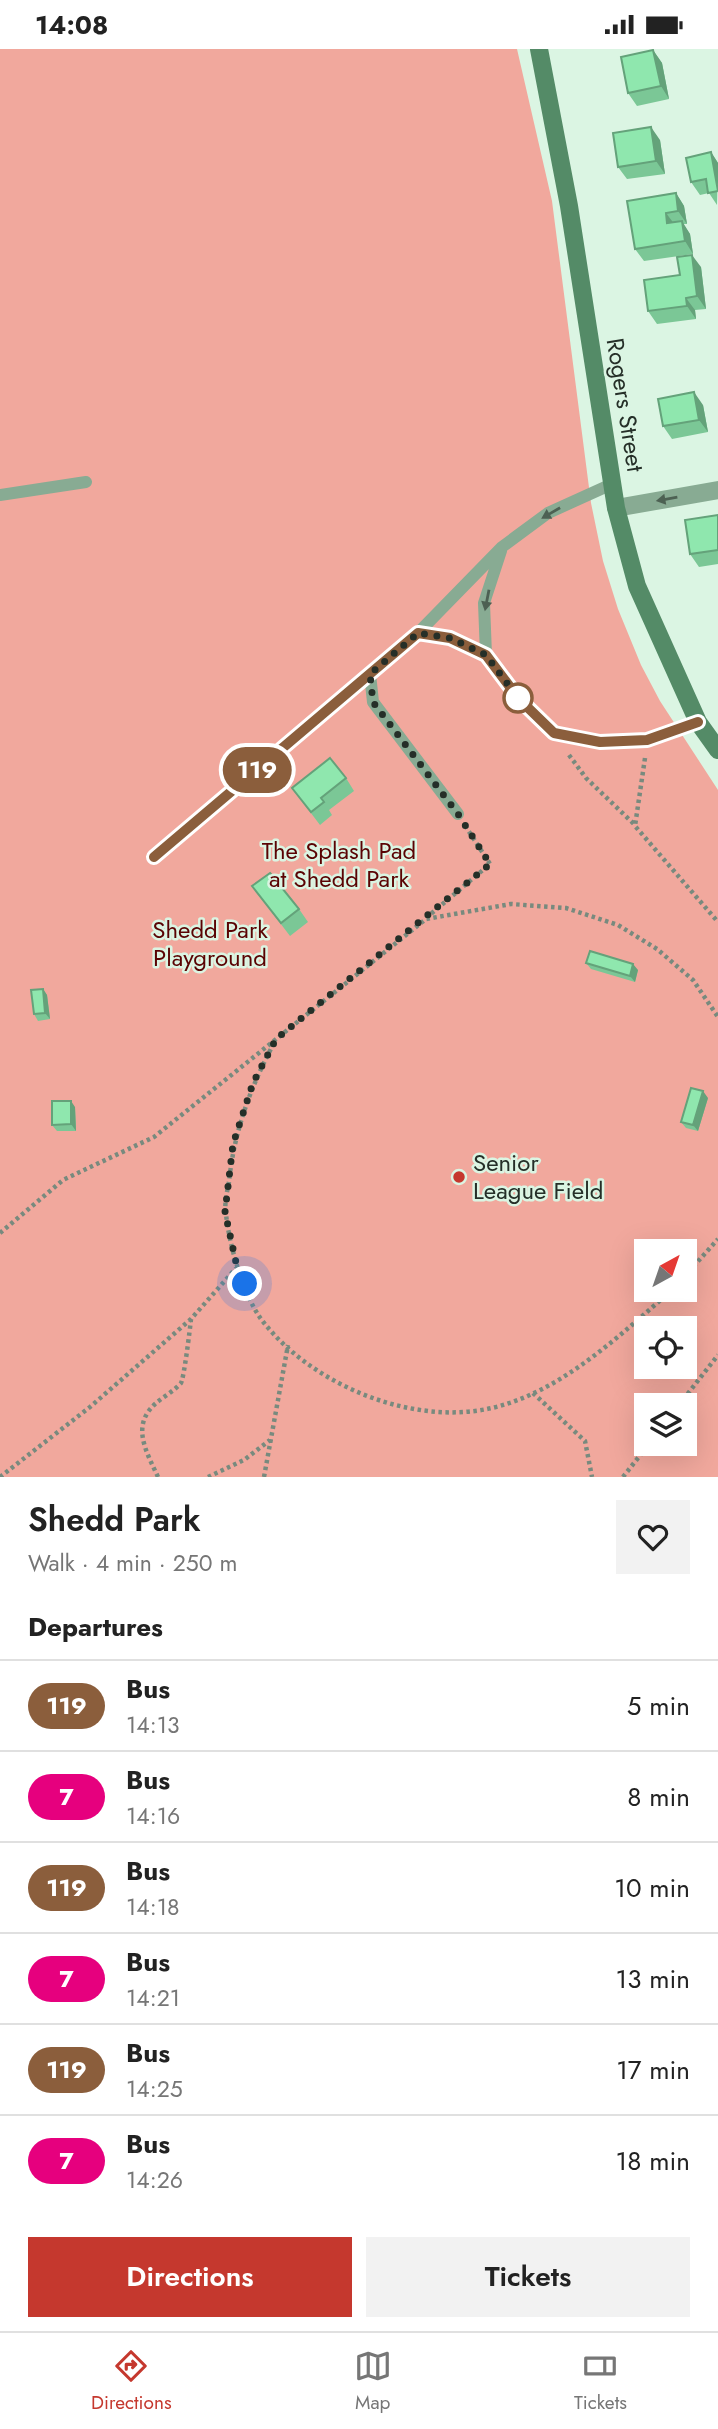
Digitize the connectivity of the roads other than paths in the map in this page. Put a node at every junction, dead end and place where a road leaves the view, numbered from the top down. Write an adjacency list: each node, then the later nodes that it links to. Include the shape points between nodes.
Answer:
1 (539, 49): 3 (main road, Rogers Street, via 569,206)
2 (86, 482): 5 (lane)
3 (612, 484): 6 (main road, Rogers Street); 7 (lane, one-way to 7, via 548,513)
4 (718, 490): 6 (street, one-way to 6)
5 (0, 495)
6 (616, 508): 11 (main road, Rogers Street, via 637,586)
7 (502, 547): 8 (lane); 9 (lane, one-way to 9, via 484,603)
8 (418, 633): 9 (lane, via 450,638); 10 (lane)
9 (486, 655): 11 (lane, via 519,699 554,733 600,742 647,740)
10 (370, 674): 13 (lane, via 373,702); 14 (lane)
11 (698, 722): 12 (main road, Rogers Street)
12 (718, 750)
13 (458, 814)
14 (154, 857)

